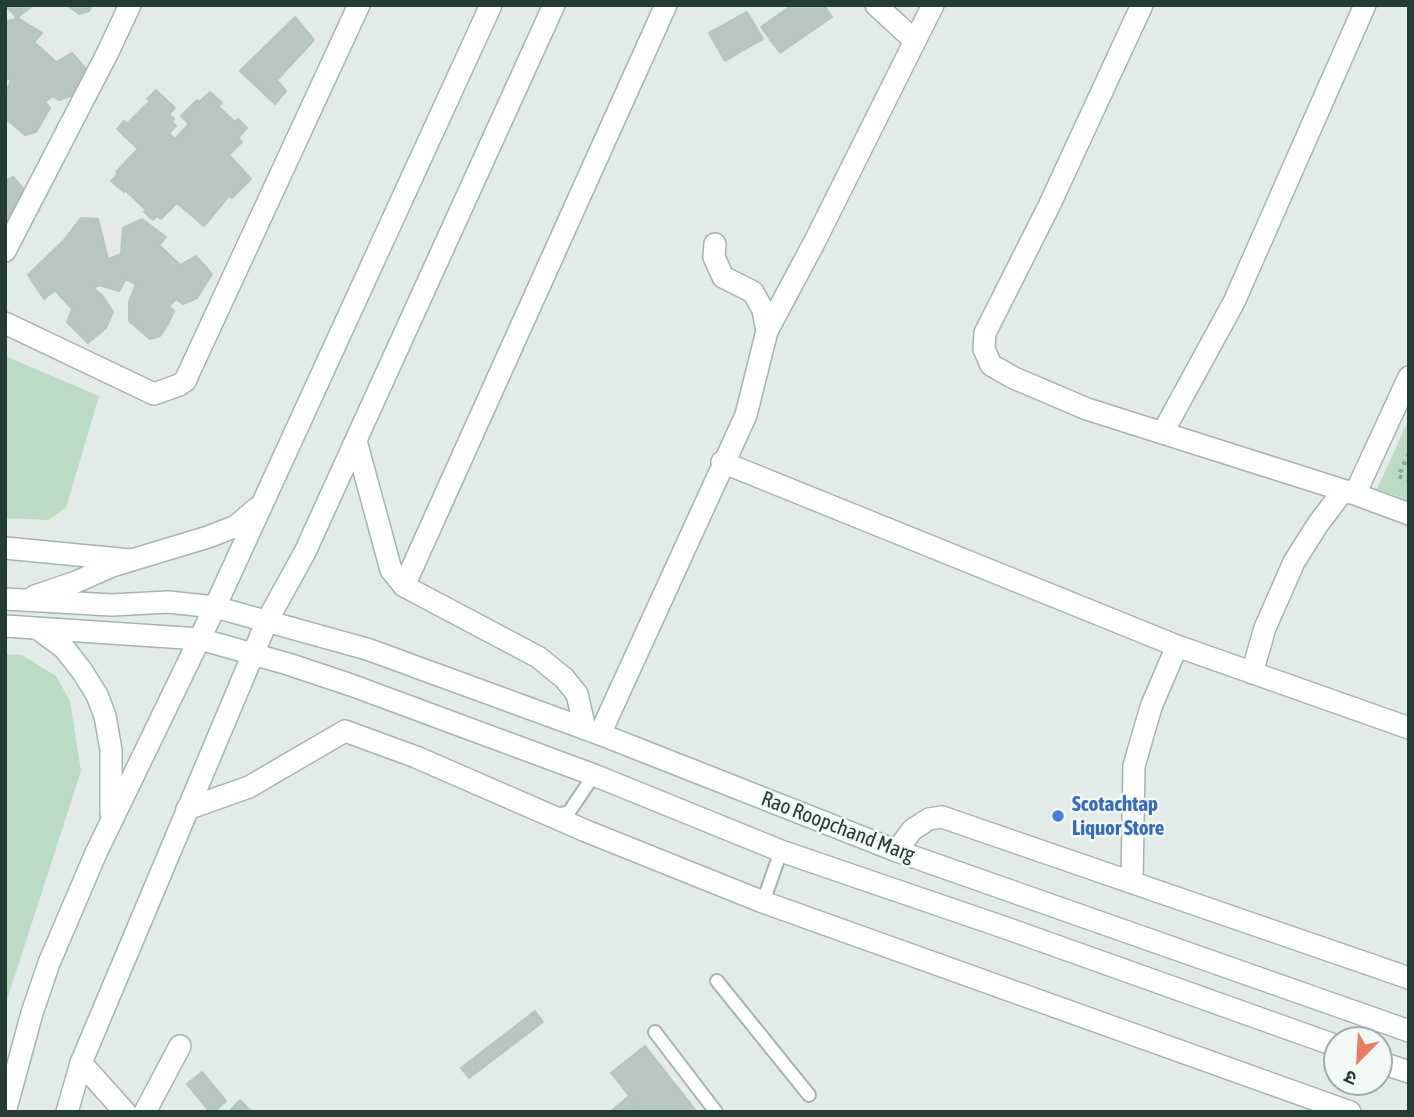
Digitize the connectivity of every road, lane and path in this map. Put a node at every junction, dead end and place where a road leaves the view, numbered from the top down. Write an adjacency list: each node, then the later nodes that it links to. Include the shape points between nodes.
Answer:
1 (130, 5): 12 (street)
2 (359, 5): 13 (street, via 185,381 155,394)
3 (491, 5): 22 (street)
4 (555, 5): 17 (street)
5 (666, 5): 26 (street)
6 (877, 5): 10 (street)
7 (933, 5): 10 (street)
8 (1142, 5): 16 (street, via 985,333 984,349 991,365 1014,378 1087,409)
9 (1365, 5): 16 (street, via 1234,302)
10 (915, 41): 14 (street)
11 (715, 244): 14 (street, via 714,257 723,277 753,292)
12 (5, 251)
13 (5, 323)
14 (767, 331): 19 (street, via 746,415)
15 (1409, 377): 21 (street)
16 (1163, 432): 21 (street)
17 (356, 441): 26 (street, via 384,550 391,570); 29 (street)
18 (1409, 454): 20 (path, via 1398,476)
19 (722, 462): 33 (street); 37 (street)
20 (1409, 480)
21 (1349, 492): 23 (street); 35 (street, via 1318,524 1294,562 1265,628)
22 (263, 502): 25 (street, via 236,526); 28 (street)
23 (1409, 514)
24 (5, 548): 25 (street)
25 (131, 560): 27 (street)
26 (404, 586): 37 (street, via 538,657 577,694)
27 (14, 599): 28 (street, Rao Roopchand Marg)
28 (215, 607): 29 (street, Rao Roopchand Marg); 32 (street)
29 (267, 621): 34 (street); 37 (street, Rao Roopchand Marg, via 367,649)
30 (5, 626): 31 (street, Rao Roopchand Marg)
31 (37, 628): 32 (street, Rao Roopchand Marg); 41 (street, via 64,648 101,706 111,750)
32 (200, 639): 34 (street, Rao Roopchand Marg); 41 (street)
33 (1177, 646): 35 (street); 44 (street, via 1151,707 1134,765)
34 (253, 655): 38 (street, Rao Roopchand Marg, via 351,685); 39 (street)
35 (1252, 673): 36 (street)
36 (1409, 728)
37 (593, 731): 42 (street, Rao Roopchand Marg)
38 (594, 775): 40 (lane, via 569,811); 43 (street, Rao Roopchand Marg)
39 (187, 809): 40 (street, via 249,787 345,731); 52 (street)
40 (553, 816): 45 (street)
41 (110, 822): 54 (street, via 49,963)
42 (897, 850): 44 (street, via 912,830 942,817); 48 (street, Rao Roopchand Marg)
43 (781, 851): 45 (lane); 50 (street, Rao Roopchand Marg)
44 (1132, 881): 46 (street)
45 (763, 902): 59 (street)
46 (1409, 978)
47 (717, 981): 53 (lane)
48 (1409, 1031)
49 (655, 1032): 58 (lane)
50 (1323, 1041)
51 (180, 1046): 57 (street)
52 (81, 1063): 55 (street); 56 (street)
53 (809, 1095)
54 (5, 1112)
55 (66, 1112)
56 (125, 1112)
57 (145, 1112)
58 (716, 1112)
59 (1350, 1112)

